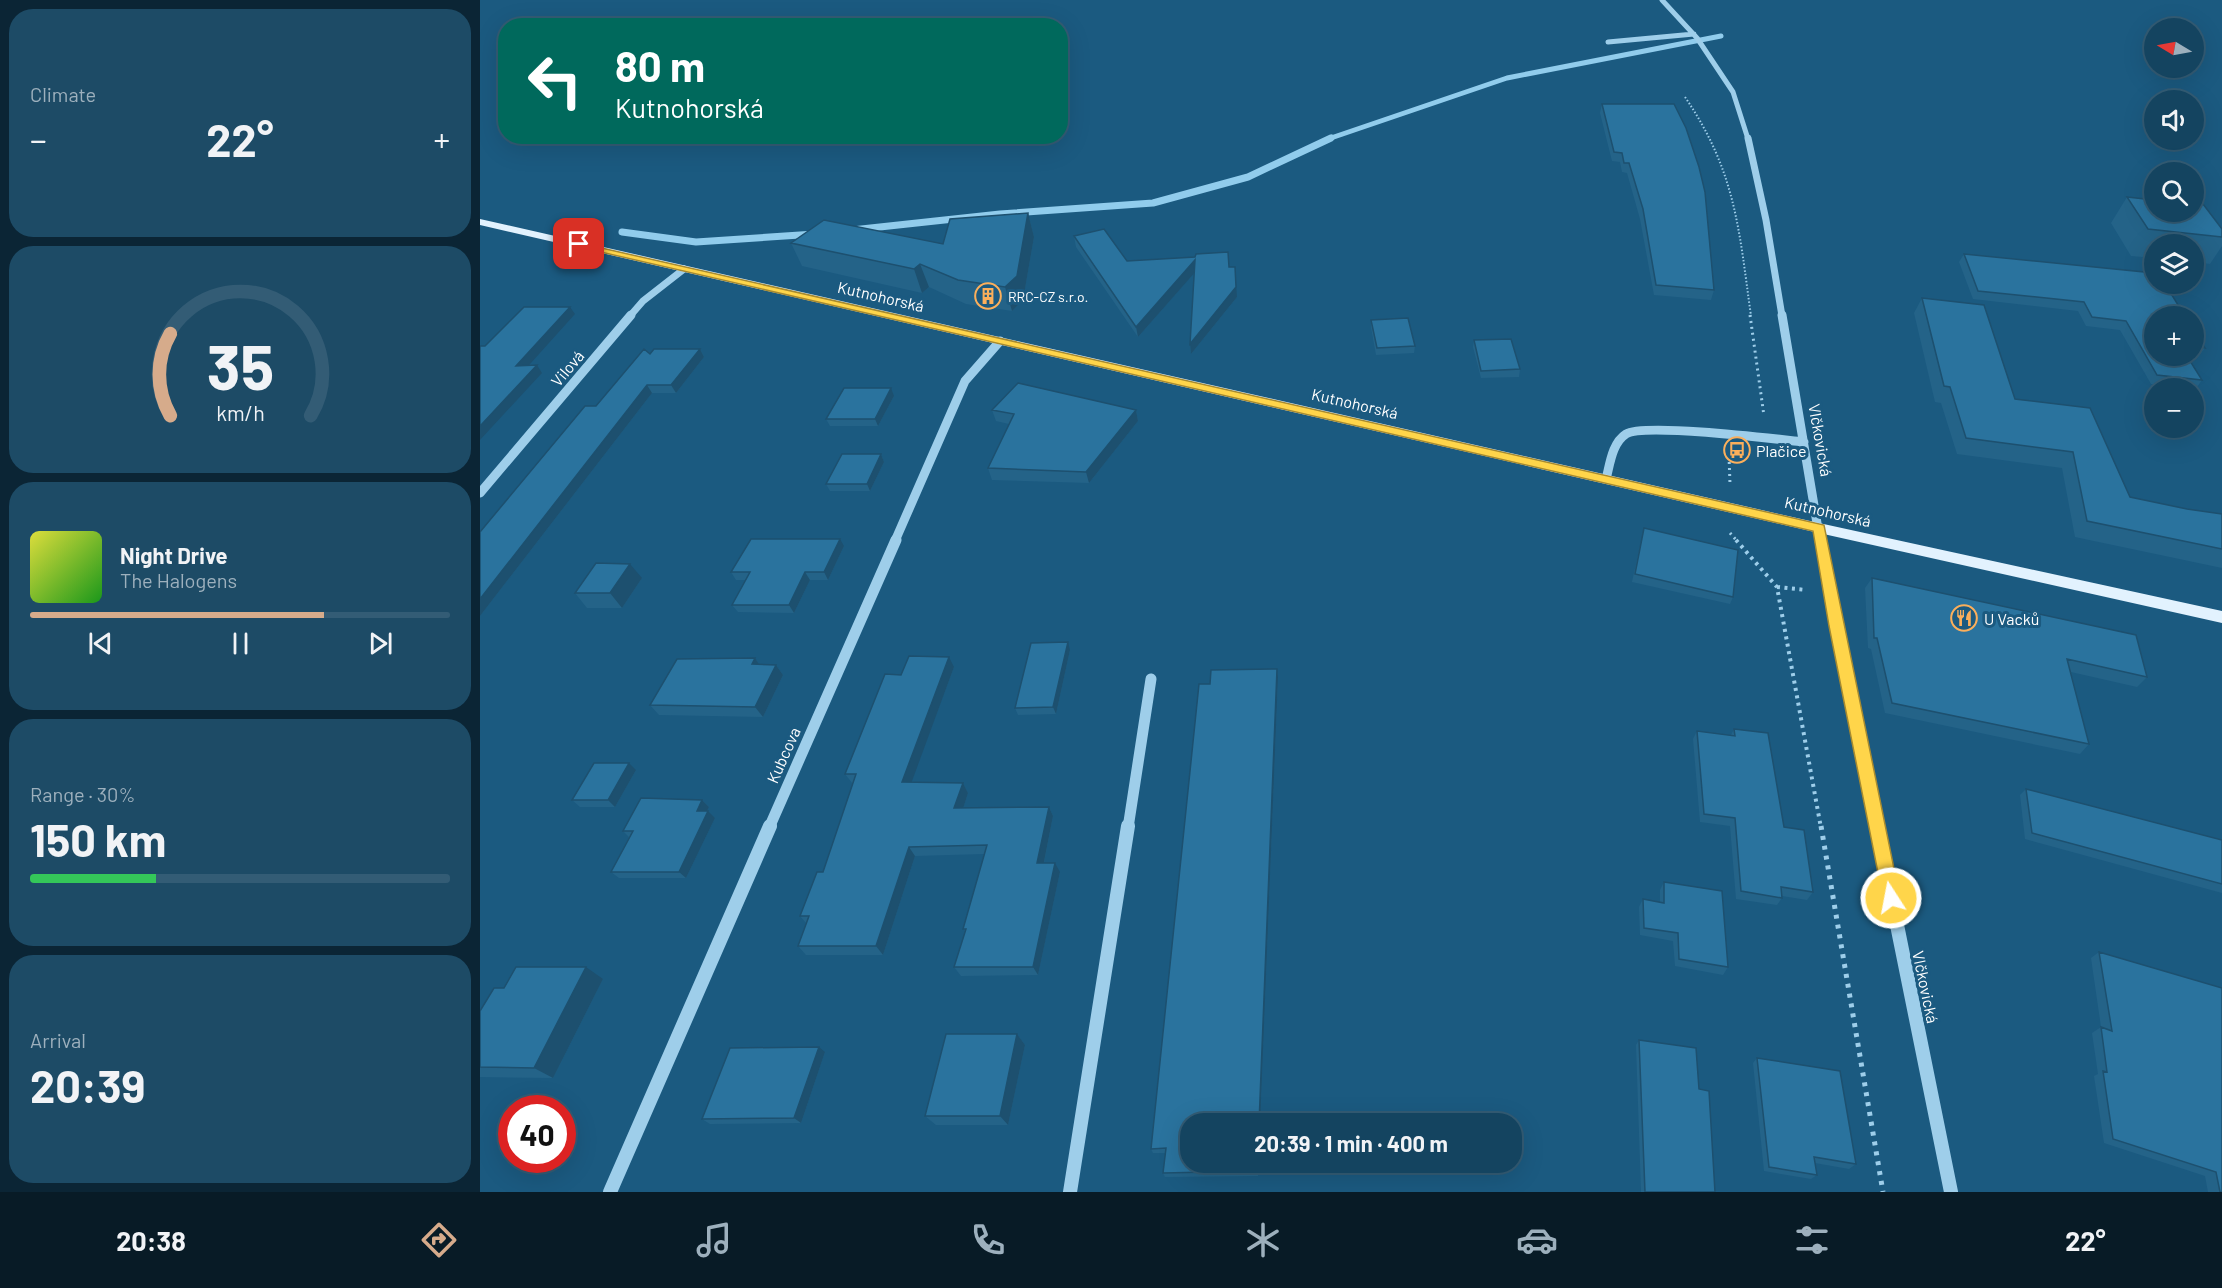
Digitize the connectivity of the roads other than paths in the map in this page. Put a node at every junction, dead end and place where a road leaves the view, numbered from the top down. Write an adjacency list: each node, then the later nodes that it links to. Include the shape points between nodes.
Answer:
1 (1662, 0): 2 (street, Vlčkovická)
2 (1696, 36): 3 (street); 7 (street, Vlčkovická, via 1733,92 1752,148)
3 (1608, 42)
4 (480, 222): 5 (main road, Kutnohorská)
5 (684, 269): 6 (main road, Kutnohorská); 9 (street, Vilová, via 643,300)
6 (1000, 341): 8 (main road, Kutnohorská); 13 (street, Kubcova, via 964,381)
7 (1804, 442): 8 (street, via 1635,430 1623,434 1616,442); 10 (street, Vlčkovická)
8 (1606, 479): 10 (main road, Kutnohorská)
9 (480, 493)
10 (1819, 528): 11 (main road, Kutnohorská); 15 (street, Vlčkovická)
11 (2222, 617)
12 (1151, 679): 14 (street)
13 (610, 1192)
14 (1070, 1192)
15 (1951, 1192)

